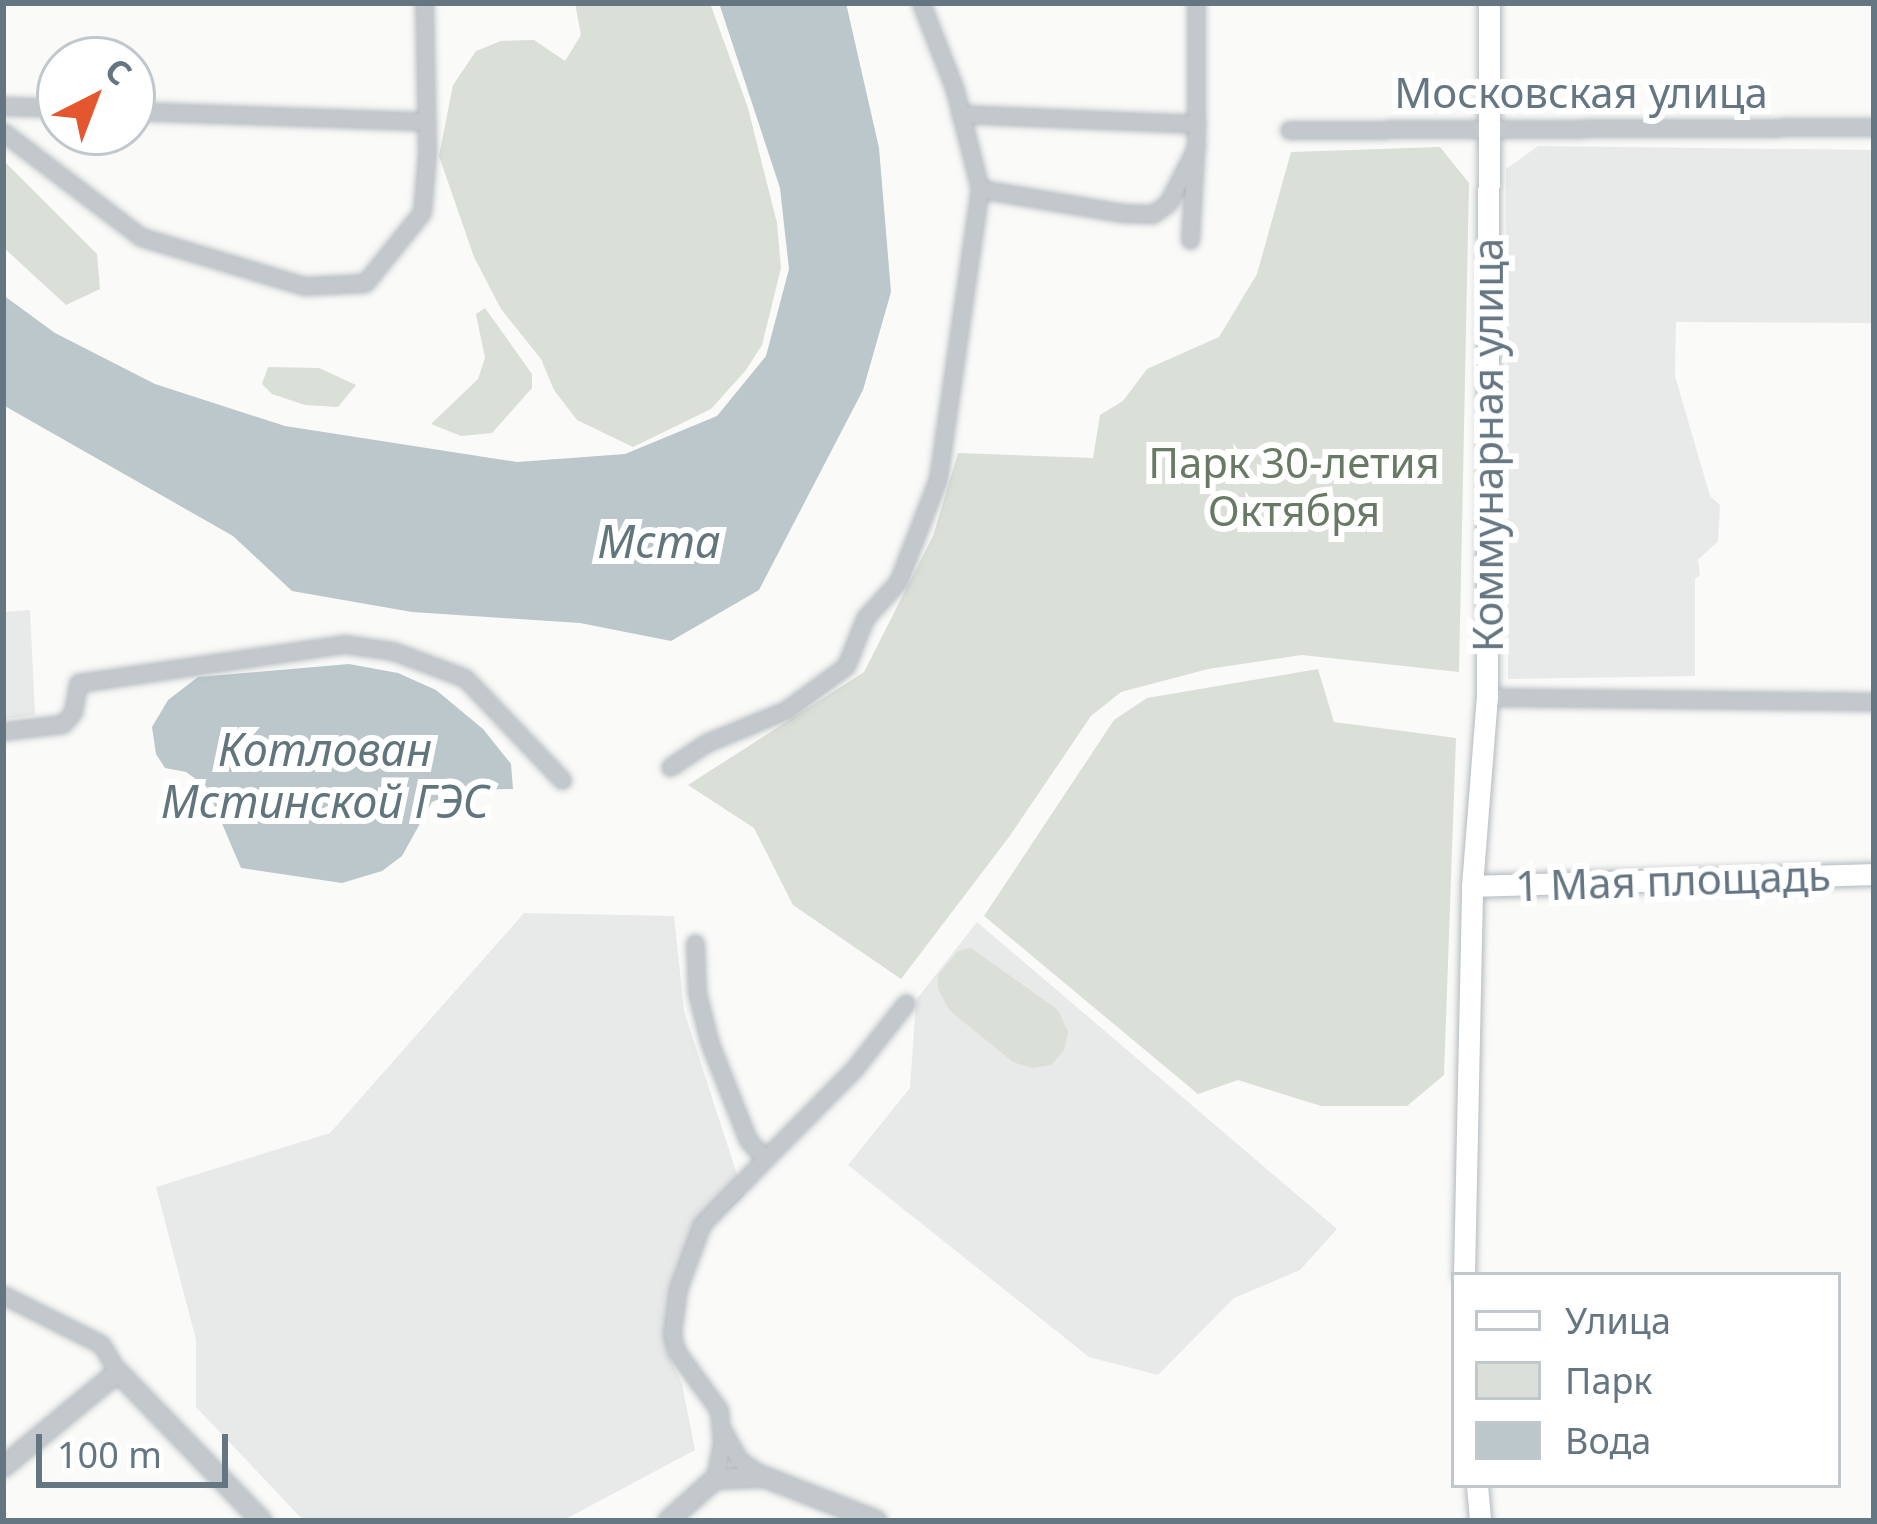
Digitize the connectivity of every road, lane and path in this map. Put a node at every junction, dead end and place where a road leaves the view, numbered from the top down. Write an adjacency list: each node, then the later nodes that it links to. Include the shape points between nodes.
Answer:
1 (424, 3): 9 (street)
2 (921, 3): 8 (street)
3 (1196, 3): 10 (street)
4 (1489, 3): 12 (main road, Коммунарная улица)
5 (3, 106): 6 (street)
6 (36, 107)
7 (156, 112): 9 (street)
8 (960, 114): 10 (street); 16 (street)
9 (423, 121): 14 (street, via 422,212 365,283 304,286 140,237)
10 (1197, 124): 15 (street)
11 (1874, 127): 12 (street, Московская улица)
12 (1489, 128): 13 (street, Московская улица); 18 (main road, Коммунарная улица)
13 (1289, 130)
14 (3, 132)
15 (1196, 148): 16 (street, via 1168,203 1153,214); 17 (street)
16 (980, 189): 21 (street, via 938,479 898,582 866,617 846,666 785,710)
17 (1190, 240)
18 (1486, 697): 19 (street); 24 (main road, Коммунарная улица)
19 (1874, 702)
20 (3, 731): 22 (street, via 63,724 78,683 344,644 393,651 465,678)
21 (670, 767)
22 (562, 780)
23 (1874, 874): 24 (main road, 1 Мая площадь)
24 (1472, 886): 28 (main road, Коммунарная улица)
25 (695, 944): 27 (street, via 710,1045 748,1140)
26 (906, 1003): 27 (street, via 854,1070)
27 (765, 1159): 31 (street, via 702,1224 678,1289 676,1351 708,1392)
28 (1463, 1272)
29 (3, 1295): 30 (street, via 101,1344)
30 (118, 1372): 32 (street); 36 (street)
31 (721, 1426): 33 (street, via 739,1460); 34 (street)
32 (3, 1467)
33 (764, 1477): 34 (street); 38 (street)
34 (715, 1479): 37 (street)
35 (1477, 1488): 39 (main road)
36 (262, 1521)
37 (668, 1521)
38 (877, 1521)
39 (1480, 1521)

